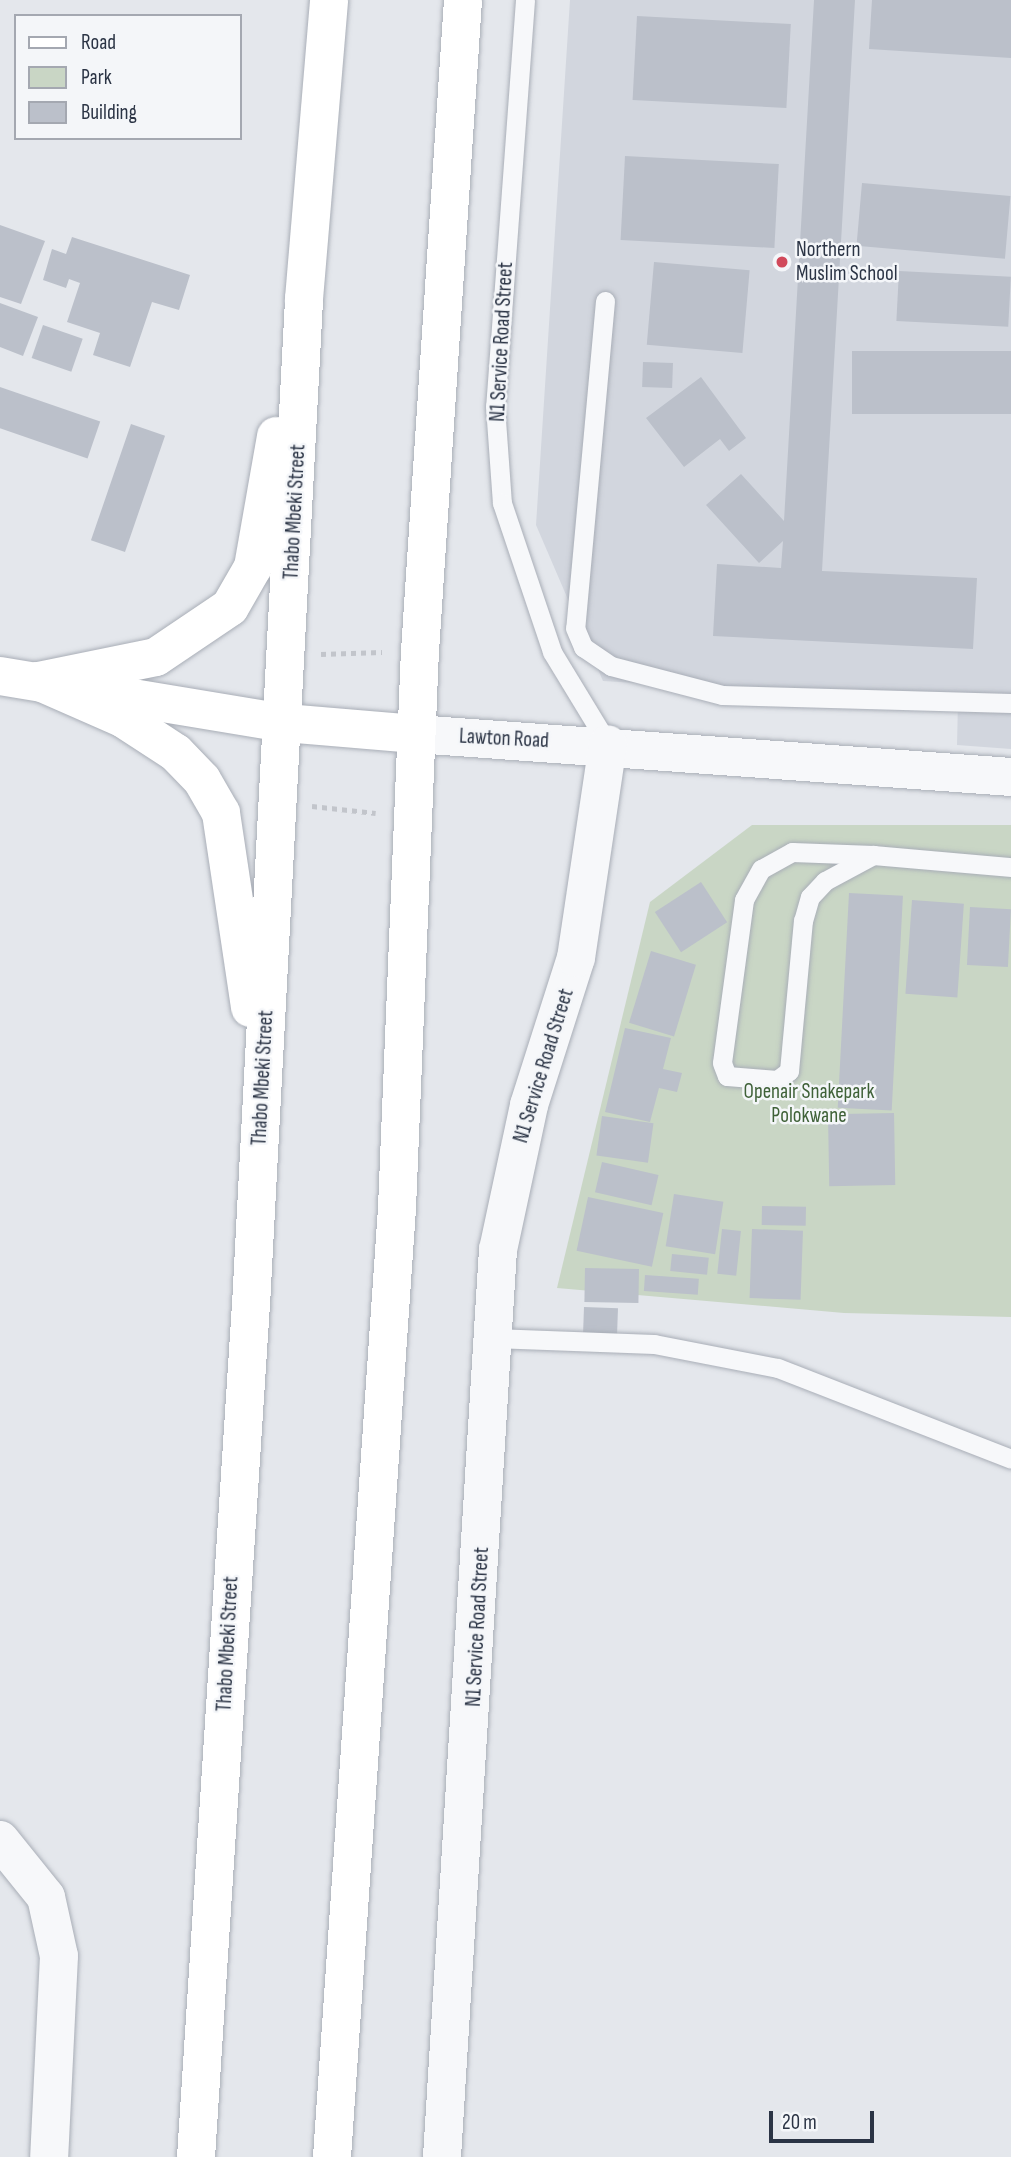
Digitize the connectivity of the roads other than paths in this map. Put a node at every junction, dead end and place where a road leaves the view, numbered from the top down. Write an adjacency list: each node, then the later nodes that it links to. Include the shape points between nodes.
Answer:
1 (329, 0): 4 (main road, Thabo Mbeki Street)
2 (463, 0): 10 (main road)
3 (525, 0): 11 (lane, N1 Service Road Street, via 495,406 502,503 552,652)
4 (304, 299): 7 (main road, via 253,567 230,607 156,657); 9 (main road, Thabo Mbeki Street)
5 (605, 301): 8 (lane, via 575,628 583,647 611,666 722,695)
6 (0, 676): 7 (main road, Lawton Road)
7 (38, 681): 9 (main road, Lawton Road); 15 (main road, via 124,719 176,753 221,813)
8 (1011, 703)
9 (285, 723): 10 (main road, Lawton Road); 15 (main road, Thabo Mbeki Street)
10 (416, 734): 11 (street, Lawton Road); 21 (main road, via 397,1208)
11 (608, 744): 12 (street, Lawton Road); 16 (street, N1 Service Road Street, via 576,958 529,1105 498,1250)
12 (1011, 777)
13 (873, 855): 13 (lane, via 792,852 761,869 744,900 722,1063 727,1076 778,1080 789,1071 810,897 825,881); 14 (lane)
14 (1011, 867)
15 (262, 1100): 20 (main road, Thabo Mbeki Street)
16 (494, 1338): 17 (lane, via 654,1344 778,1368); 22 (street, N1 Service Road Street)
17 (1011, 1459)
18 (0, 1840): 19 (street, via 46,1897 60,1956)
19 (50, 2157)
20 (197, 2157)
21 (332, 2157)
22 (442, 2157)

